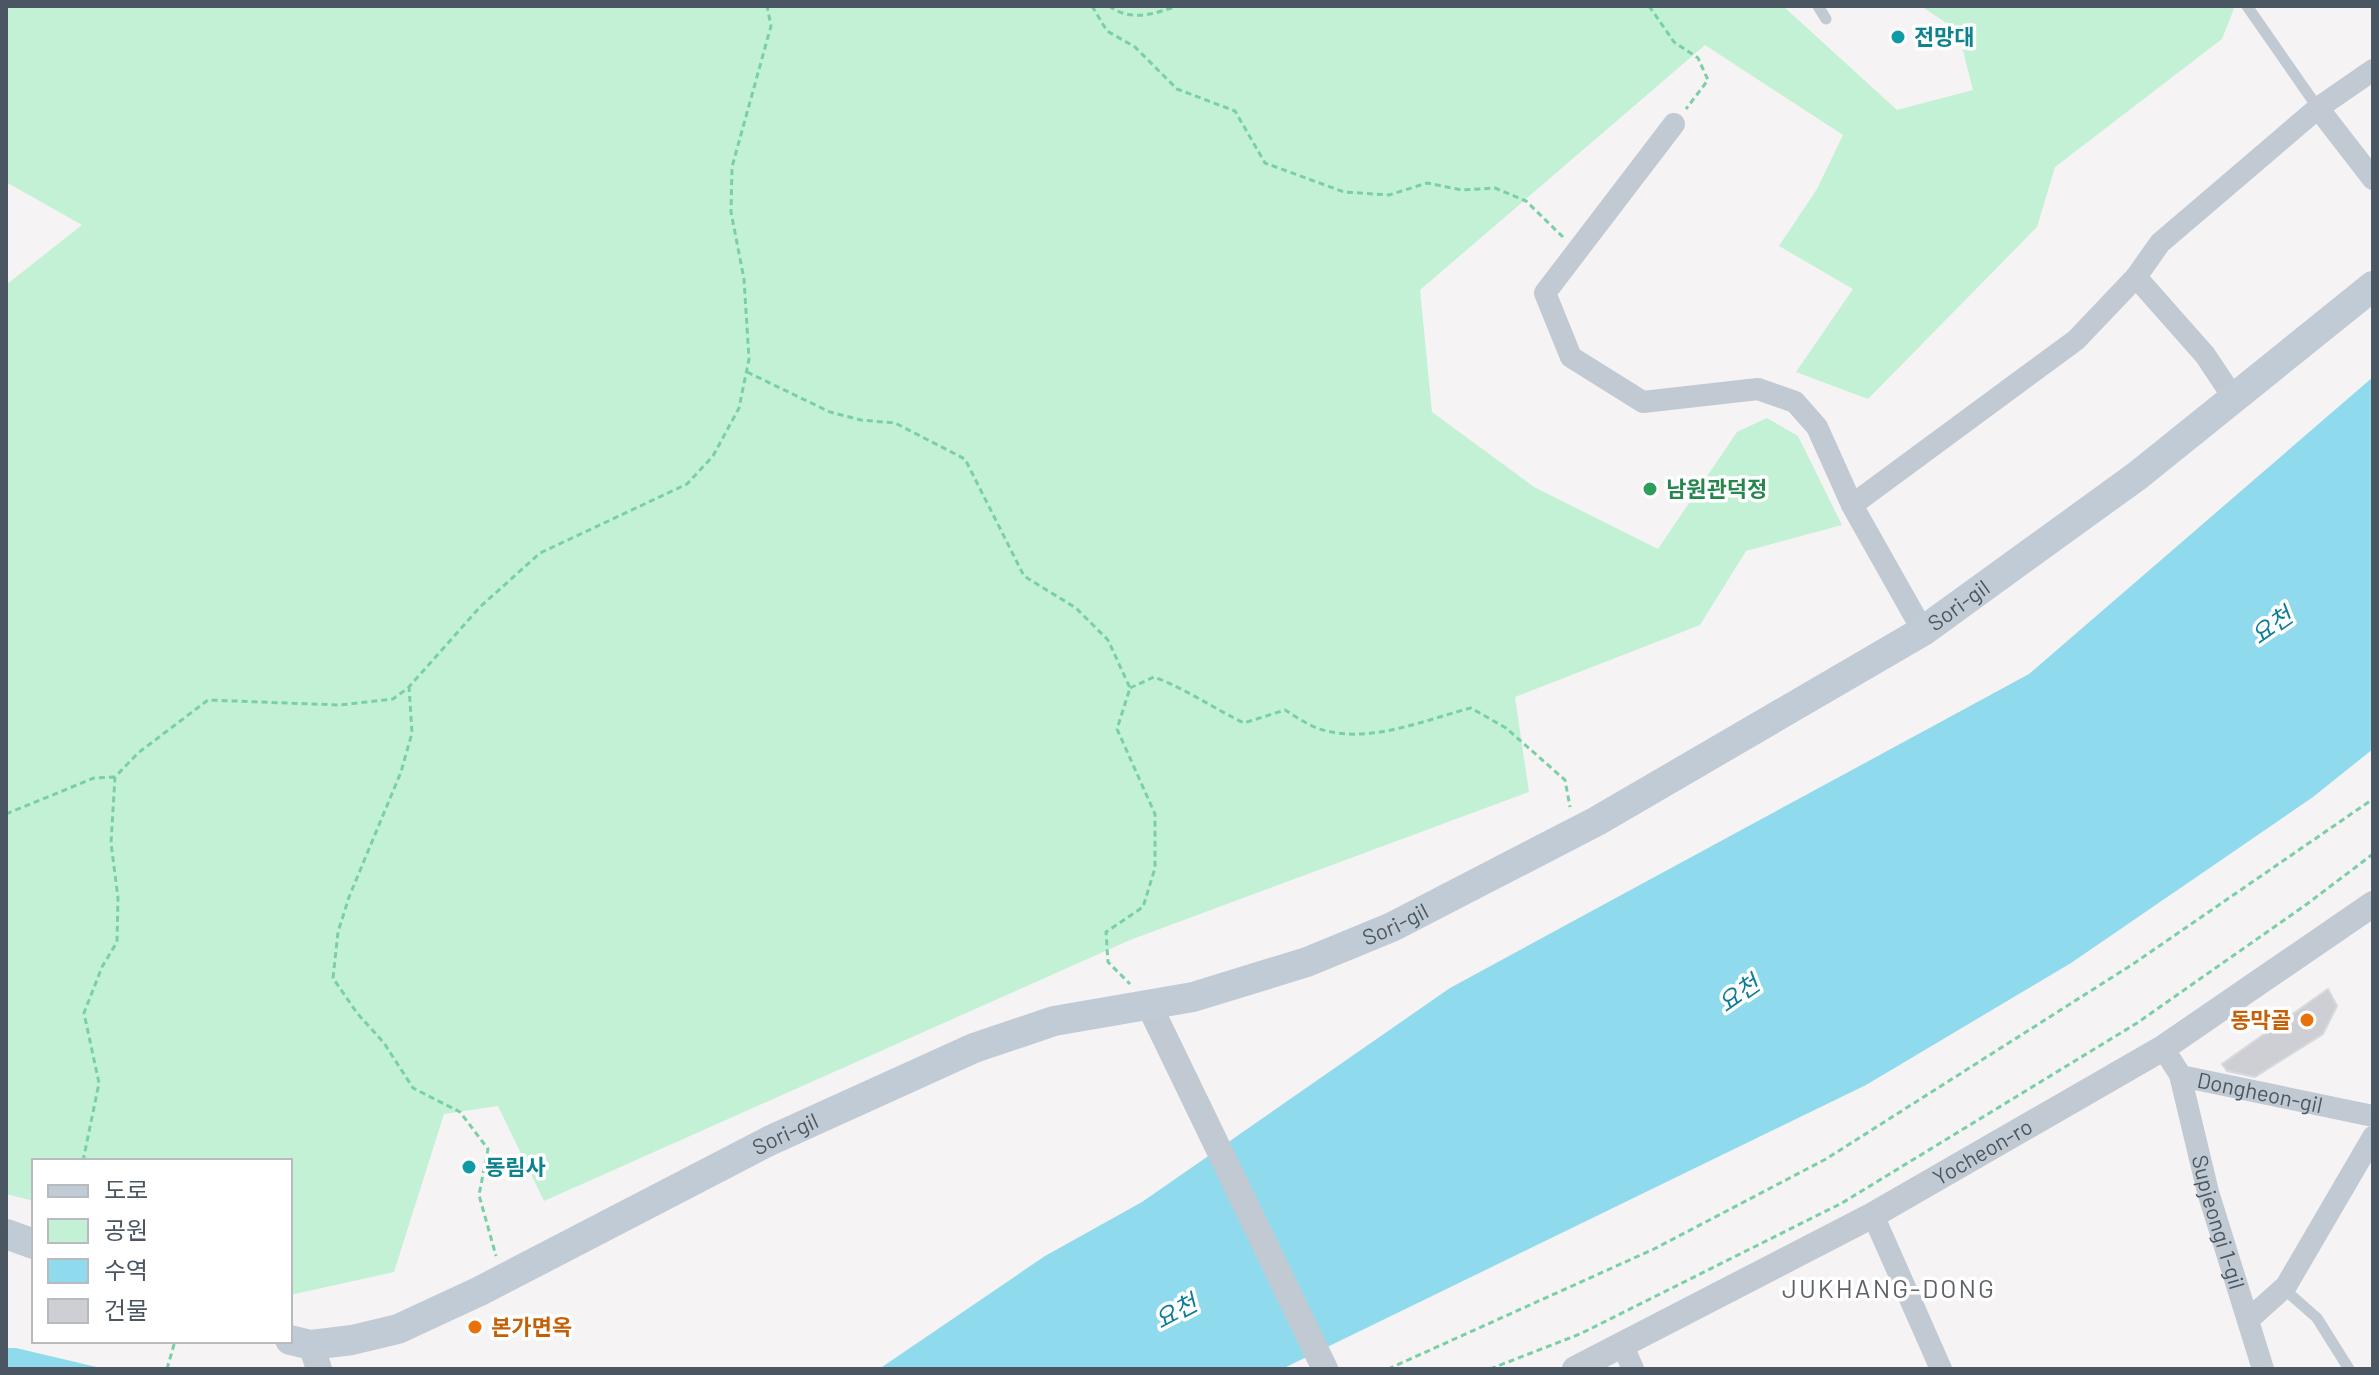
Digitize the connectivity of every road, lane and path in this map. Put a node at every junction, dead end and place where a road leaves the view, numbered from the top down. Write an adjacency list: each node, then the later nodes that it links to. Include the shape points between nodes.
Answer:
1 (767, 6): 16 (path, via 771,26 732,167 731,212 744,279)
2 (1092, 6): 13 (path, via 1107,31 1135,47 1177,89 1235,111 1265,163 1344,192 1389,195 1427,183 1462,190 1495,188 1526,201)
3 (1109, 6): 4 (path, via 1119,13 1148,16)
4 (1177, 6)
5 (1649, 6): 11 (path, via 1674,42 1698,58 1708,80)
6 (1818, 6): 8 (lane)
7 (2247, 6): 10 (lane)
8 (1826, 19)
9 (2373, 70): 10 (street)
10 (2318, 108): 12 (street); 14 (street, via 2160,243)
11 (1674, 124): 13 (street)
12 (2373, 179)
13 (1577, 251): 18 (street, via 1545,293 1571,357 1643,402 1758,389 1795,402 1817,427)
14 (2136, 277): 17 (street, via 2205,355); 18 (street, via 2076,340)
15 (2373, 286): 17 (main road, Sori-gil)
16 (746, 372): 20 (path, via 739,408 713,456 687,484 540,553 480,607); 21 (path, via 830,412 895,423 965,459 1024,576 1076,608 1108,640)
17 (2235, 400): 19 (main road, Sori-gil)
18 (1852, 505): 19 (street)
19 (1923, 631): 25 (main road, Sori-gil)
20 (409, 686): 22 (path, via 393,699 340,705 208,700); 37 (path, via 412,733 349,897 338,932 333,978 413,1088 460,1112 488,1149 479,1195)
21 (1130, 688): 25 (path, via 1154,677 1244,723 1285,710 1319,729 1359,733 1404,728 1471,708 1506,728 1565,780 1571,814); 28 (path, via 1117,729 1155,814 1155,868 1143,907 1106,932 1108,962)
22 (115, 777): 24 (path, via 94,778); 33 (path, via 111,843 117,942 84,1013 99,1083)
23 (2373, 799): 45 (path, via 2133,964 1826,1159 1654,1249)
24 (6, 814)
25 (1583, 828): 28 (main road, Sori-gil, via 1364,939 1244,982)
26 (2373, 854): 46 (path, via 2137,1023 1842,1203 1580,1334)
27 (2373, 904): 29 (street, Yocheon-ro)
28 (1149, 1005): 37 (main road, Sori-gil, via 1054,1021 974,1048 769,1141); 44 (street)
29 (2163, 1048): 30 (street, Dongheon-gil); 34 (street, Yocheon-ro)
30 (2180, 1075): 31 (street, Dongheon-gil); 39 (street, Supjeongi 1-gil, via 2208,1192)
31 (2373, 1116)
32 (2373, 1137): 38 (street)
33 (83, 1159)
34 (1873, 1215): 42 (street, Yocheon-ro); 48 (street)
35 (6, 1234): 36 (main road)
36 (32, 1243)
37 (503, 1279): 41 (main road, Sori-gil, via 398,1329)
38 (2283, 1288): 39 (street); 50 (lane, via 2317,1318)
39 (2248, 1320): 49 (street, Supjeongi 1-gil)
40 (174, 1343): 43 (path)
41 (307, 1351)
42 (1628, 1358): 47 (street, Yocheon-ro)
43 (167, 1369)
44 (1325, 1369)
45 (1388, 1369)
46 (1490, 1369)
47 (1575, 1369)
48 (1941, 1369)
49 (2263, 1369)
50 (2349, 1369)

